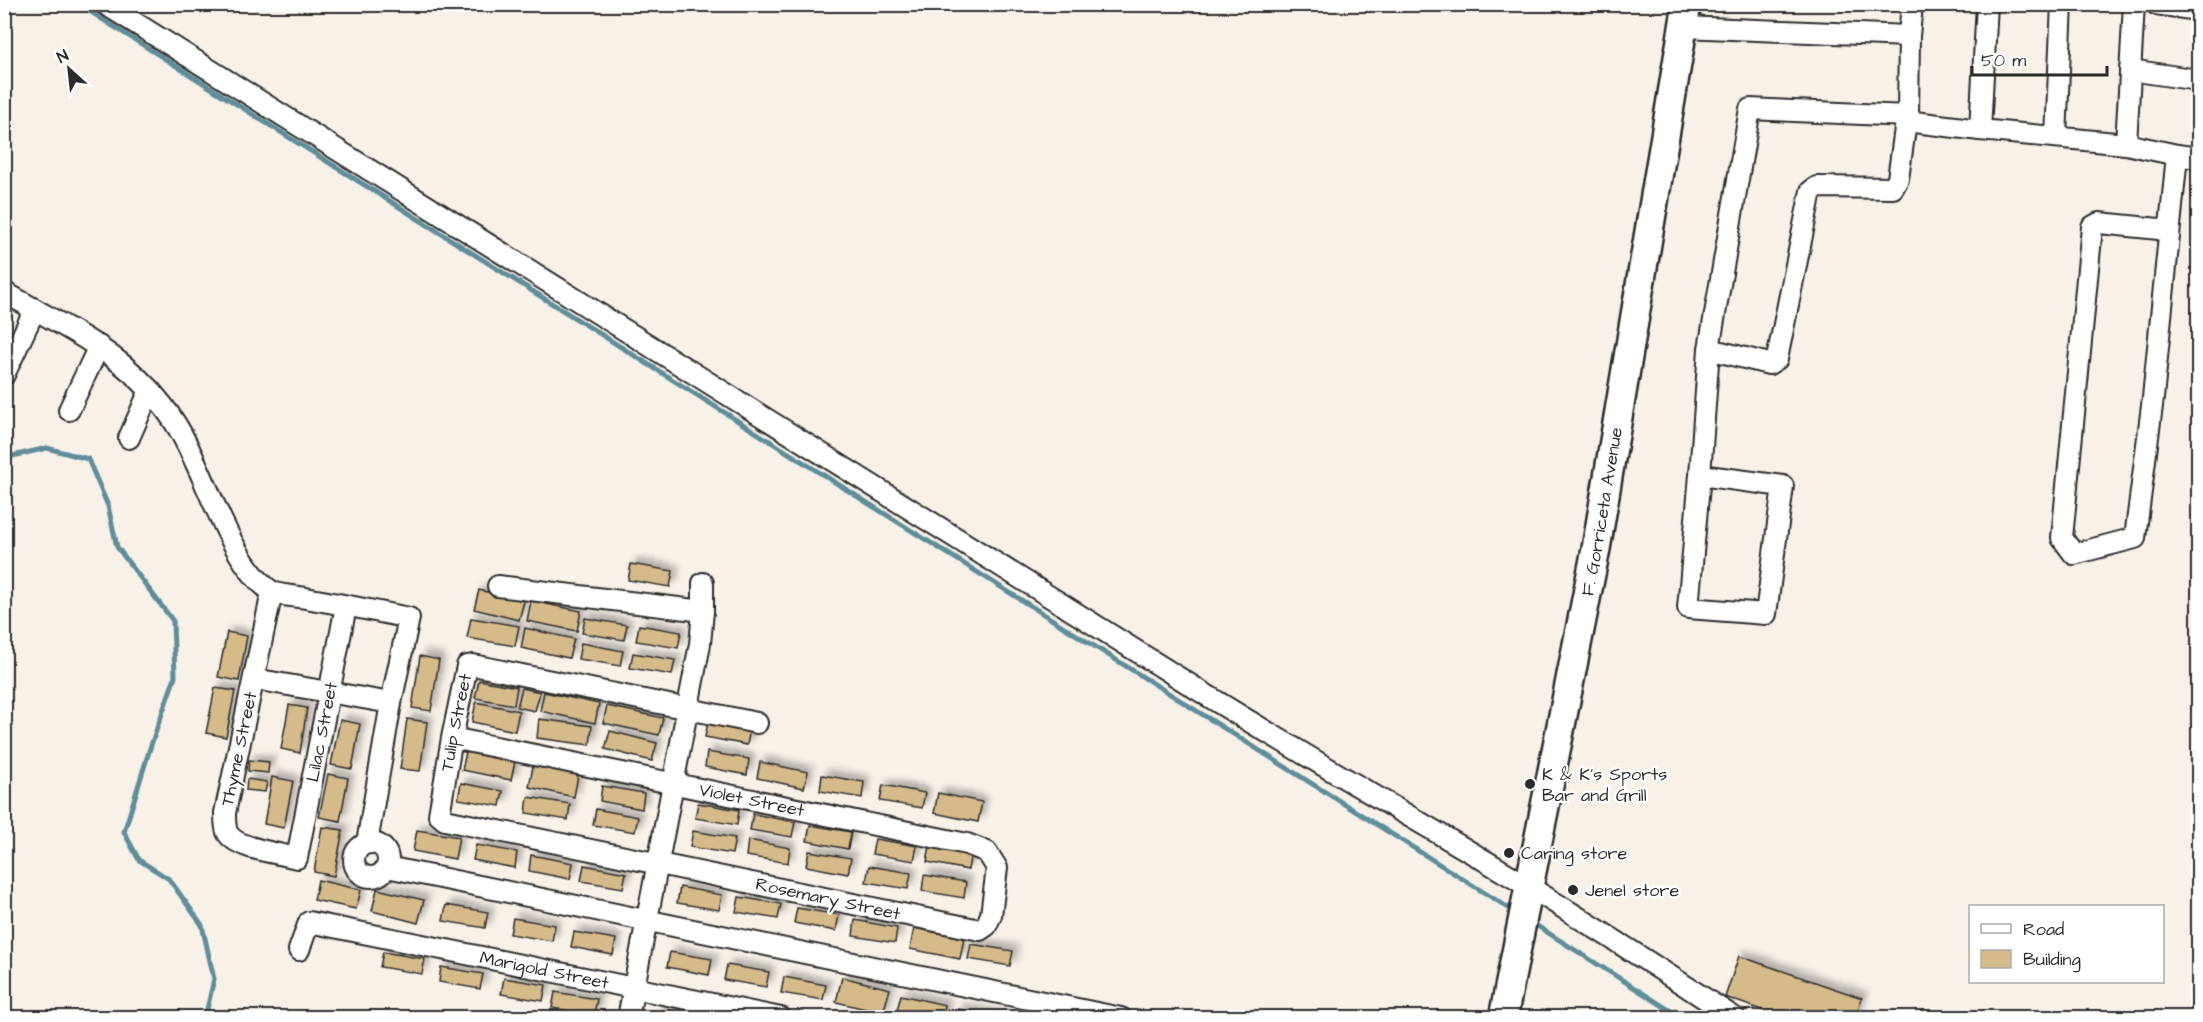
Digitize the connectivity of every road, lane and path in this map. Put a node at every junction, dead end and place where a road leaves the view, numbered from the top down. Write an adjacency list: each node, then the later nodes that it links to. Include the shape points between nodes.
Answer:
1 (105, 4): 44 (street, via 1205,694)
2 (1912, 4): 9 (street)
3 (1987, 4): 13 (street)
4 (2062, 4): 14 (street)
5 (2134, 4): 10 (street)
6 (2157, 4): 7 (street)
7 (2199, 10)
8 (1685, 16): 9 (street); 44 (main road, F. Gorriceta Avenue, via 1596,549)
9 (1909, 36): 12 (street)
10 (2130, 70): 11 (street); 15 (street)
11 (2199, 80)
12 (1907, 118): 13 (street); 22 (street, via 1898,179 1893,188 1817,187 1811,191 1777,358 1769,364); 22 (street, via 1750,109)
13 (1980, 130): 14 (street)
14 (2056, 137): 15 (street)
15 (2126, 144): 16 (street)
16 (2177, 155): 17 (street); 18 (street)
17 (2199, 158)
18 (2169, 230): 18 (street, via 2135,538 2074,554 2062,538 2092,227 2099,223)
19 (4, 292): 20 (street)
20 (35, 309): 21 (street); 23 (street)
21 (99, 346): 24 (street); 25 (street)
22 (1709, 349): 27 (street)
23 (4, 375)
24 (150, 390): 26 (street); 30 (street, via 193,454 246,565)
25 (69, 410)
26 (129, 438)
27 (1700, 475): 27 (street, via 1688,608 1766,614 1783,486)
28 (703, 582): 32 (street)
29 (498, 586): 32 (street)
30 (272, 592): 31 (street); 33 (street, Thyme Street)
31 (346, 606): 34 (street, Lilac Street); 35 (street, via 409,618)
32 (703, 611): 36 (street)
33 (254, 679): 34 (street); 41 (street, Thyme Street, via 225,824 228,833 242,845)
34 (329, 692): 35 (street); 41 (street, Lilac Street)
35 (391, 703): 40 (street)
36 (687, 710): 37 (street, Tulip Street); 38 (street, Tulip Street, via 473,665 465,669); 39 (street)
37 (757, 723)
38 (452, 738): 39 (street, Violet Street); 42 (street, Tulip Street, via 439,809 445,820)
39 (673, 782): 42 (street); 45 (street, Violet Street, via 981,849 990,855 997,868)
40 (367, 843): 43 (street, via 380,844 385,849); 43 (street, via 356,851 354,861 358,870 365,876 375,876)
41 (297, 858)
42 (657, 864): 45 (street, Rosemary Street, via 980,930); 46 (street)
43 (387, 867): 46 (street)
44 (1530, 887): 52 (main road, F. Gorriceta Avenue); 53 (street)
45 (991, 915)
46 (646, 919): 48 (street); 51 (street)
47 (299, 950): 48 (street, Marigold Street, via 309,922)
48 (634, 989): 49 (street); 50 (street, Marigold Street)
49 (628, 1017)
50 (781, 1017)
51 (1121, 1017)
52 (1503, 1017)
53 (1734, 1017)

